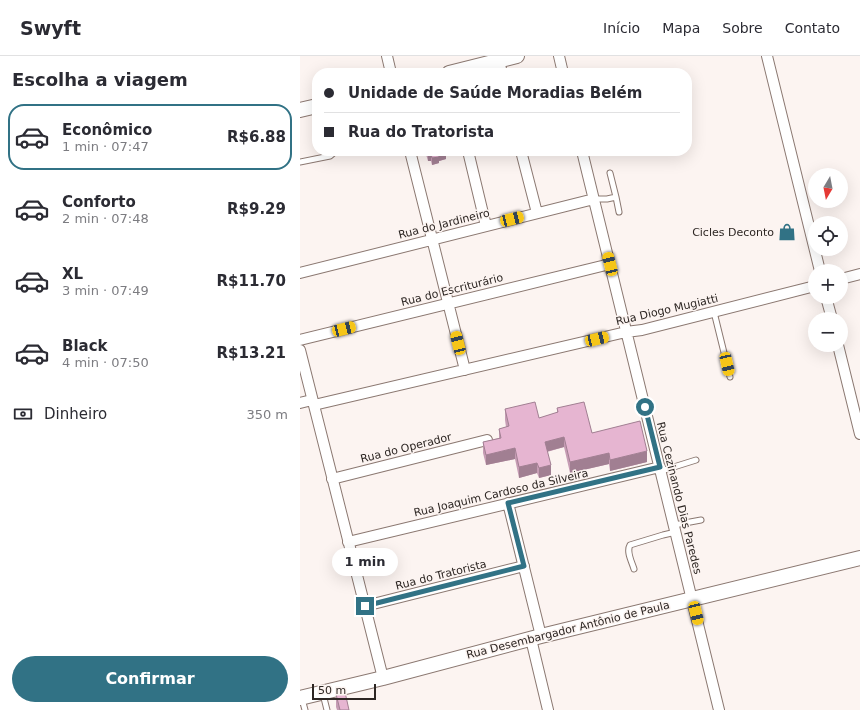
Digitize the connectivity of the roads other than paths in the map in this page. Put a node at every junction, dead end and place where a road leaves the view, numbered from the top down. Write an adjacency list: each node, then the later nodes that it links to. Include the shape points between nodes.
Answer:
1 (387, 56): 6 (street)
2 (517, 56): 5 (main road)
3 (559, 56): 7 (street)
4 (767, 56): 24 (street)
5 (501, 67)
6 (390, 68)
7 (562, 68)
8 (312, 107): 9 (main road)
9 (300, 110)
10 (330, 156): 15 (lane)
11 (411, 156): 22 (street)
12 (469, 156): 21 (street)
13 (522, 156): 20 (street)
14 (583, 156): 18 (street, Rua Cezinando Dias Paredes)
15 (300, 162)
16 (610, 173): 17 (lane)
17 (616, 197): 18 (lane); 19 (lane)
18 (594, 199): 20 (street, Rua do Jardineiro); 23 (street, Rua Cezinando Dias Paredes)
19 (619, 212)
20 (537, 213): 21 (street, Rua do Jardineiro)
21 (486, 226): 22 (street, Rua do Jardineiro)
22 (432, 239): 25 (street, Rua do Jardineiro); 29 (street)
23 (610, 264): 29 (street, Rua do Escriturário); 31 (street, Rua Cezinando Dias Paredes)
24 (818, 264)
25 (300, 273)
26 (860, 274): 27 (street)
27 (848, 277)
28 (808, 288): 30 (street, Rua Diogo Mugiatti)
29 (448, 303): 32 (street, Rua do Escriturário); 35 (street)
30 (714, 312): 31 (street, Rua Diogo Mugiatti); 36 (lane)
31 (626, 332): 35 (street, Rua Diogo Mugiatti); 42 (street, Rua Cezinando Dias Paredes)
32 (300, 340)
33 (300, 350): 38 (street)
34 (840, 352): 39 (street)
35 (465, 370): 38 (street, Rua Diogo Mugiatti)
36 (730, 377)
37 (300, 403): 38 (street, Rua Diogo Mugiatti)
38 (313, 403): 43 (street)
39 (860, 434)
40 (486, 440): 43 (street, Rua do Operador)
41 (696, 460): 42 (lane)
42 (660, 469): 44 (street, Rua Joaquim Cardoso da Silveira); 46 (street, Rua Cezinando Dias Paredes)
43 (332, 478): 47 (street)
44 (508, 503): 47 (street, Rua Joaquim Cardoso da Silveira); 49 (street)
45 (701, 520): 46 (lane)
46 (675, 529): 50 (lane, via 630,545 628,550); 51 (street, Rua Cezinando Dias Paredes)
47 (348, 542): 52 (street)
48 (860, 558): 51 (main road, Rua Desembargador Antônio de Paula)
49 (524, 566): 52 (street, Rua do Tratorista); 53 (street)
50 (634, 569)
51 (692, 599): 53 (main road, Rua Desembargador Antônio de Paula); 59 (street, Rua Cezinando Dias Paredes)
52 (365, 606): 54 (street)
53 (536, 638): 54 (main road, Rua Desembargador Antônio de Paula); 58 (street)
54 (383, 678): 55 (main road, Rua Desembargador Antônio de Paula)
55 (323, 693): 56 (main road, Rua Desembargador Antônio de Paula); 57 (lane)
56 (302, 702)
57 (327, 710)
58 (548, 710)
59 (719, 710)

